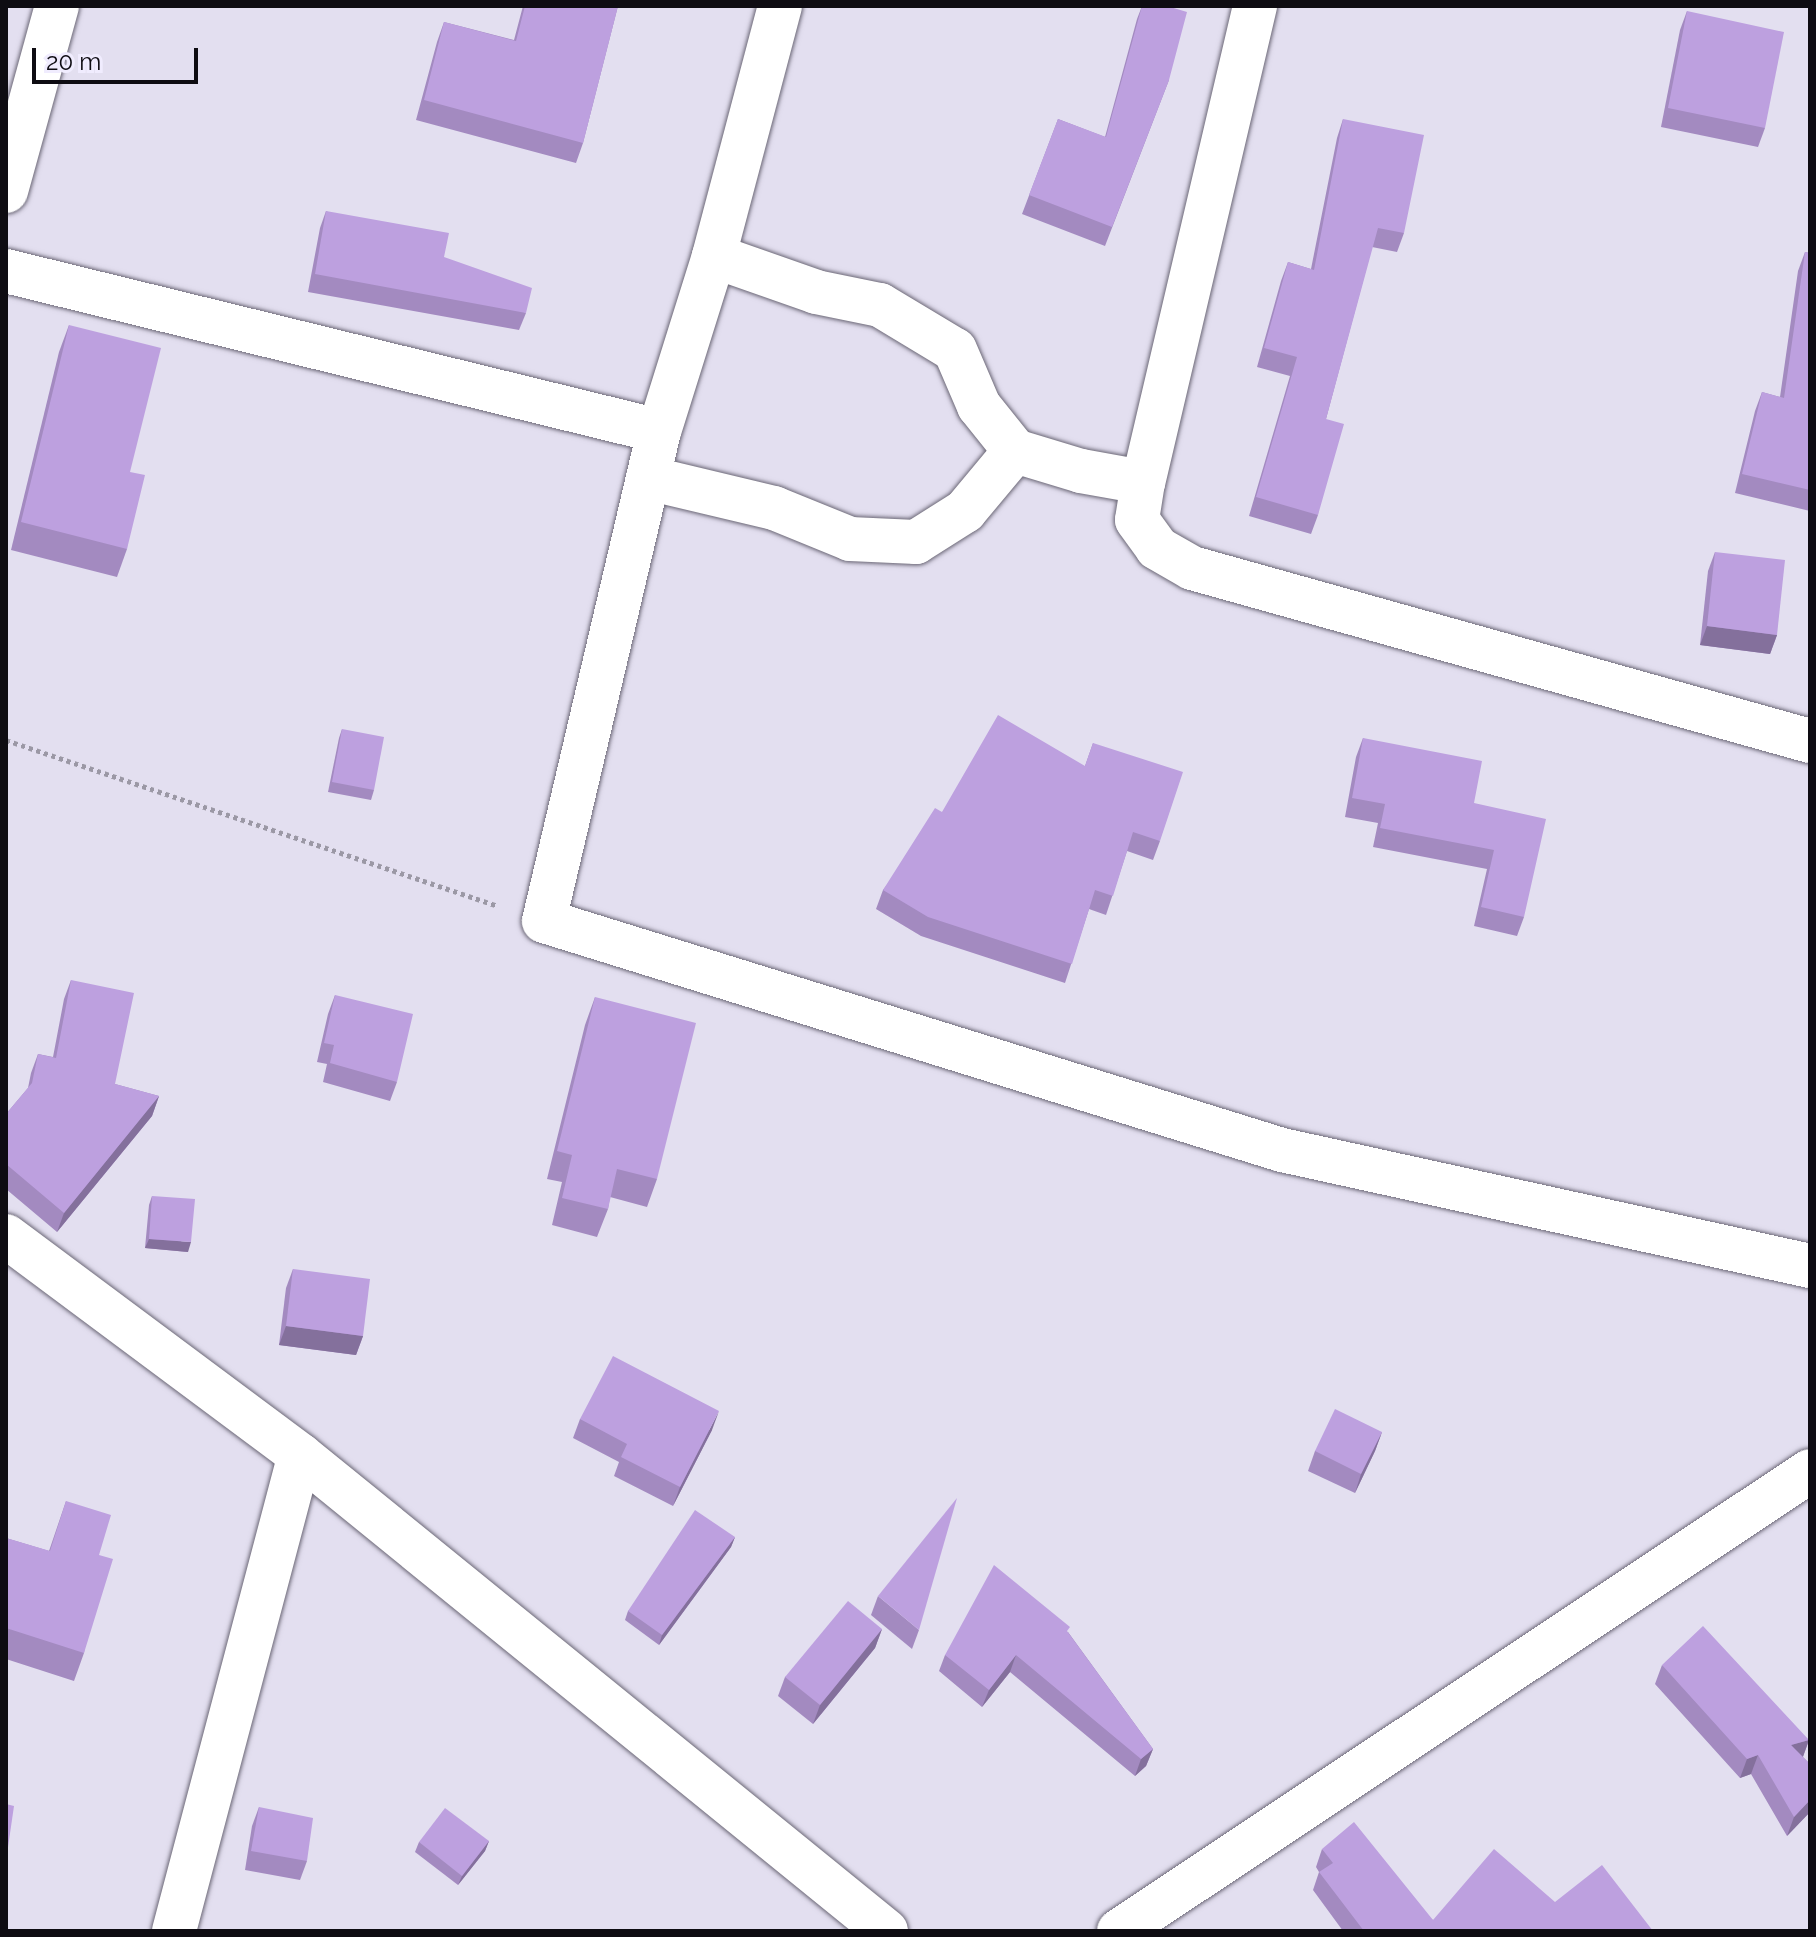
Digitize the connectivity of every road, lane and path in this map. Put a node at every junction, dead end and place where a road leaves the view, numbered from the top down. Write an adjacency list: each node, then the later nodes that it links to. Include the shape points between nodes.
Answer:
1 (57, 6): 4 (street)
2 (780, 6): 5 (street)
3 (1255, 6): 10 (street)
4 (6, 191)
5 (714, 256): 7 (street); 8 (street, via 816,292 880,305 955,350 979,406)
6 (6, 271): 7 (street)
7 (659, 431): 9 (street)
8 (1015, 451): 9 (street, via 965,511 916,542 850,539 774,508); 10 (street)
9 (648, 478): 13 (street)
10 (1143, 482): 12 (street, via 1137,520 1157,548 1192,568)
11 (6, 740): 13 (path)
12 (1810, 741)
13 (544, 921): 15 (street, via 1282,1150)
14 (6, 1236): 16 (street)
15 (1810, 1266)
16 (300, 1455): 18 (street); 19 (street)
17 (1810, 1471): 20 (street)
18 (174, 1931)
19 (886, 1931)
20 (1119, 1931)

